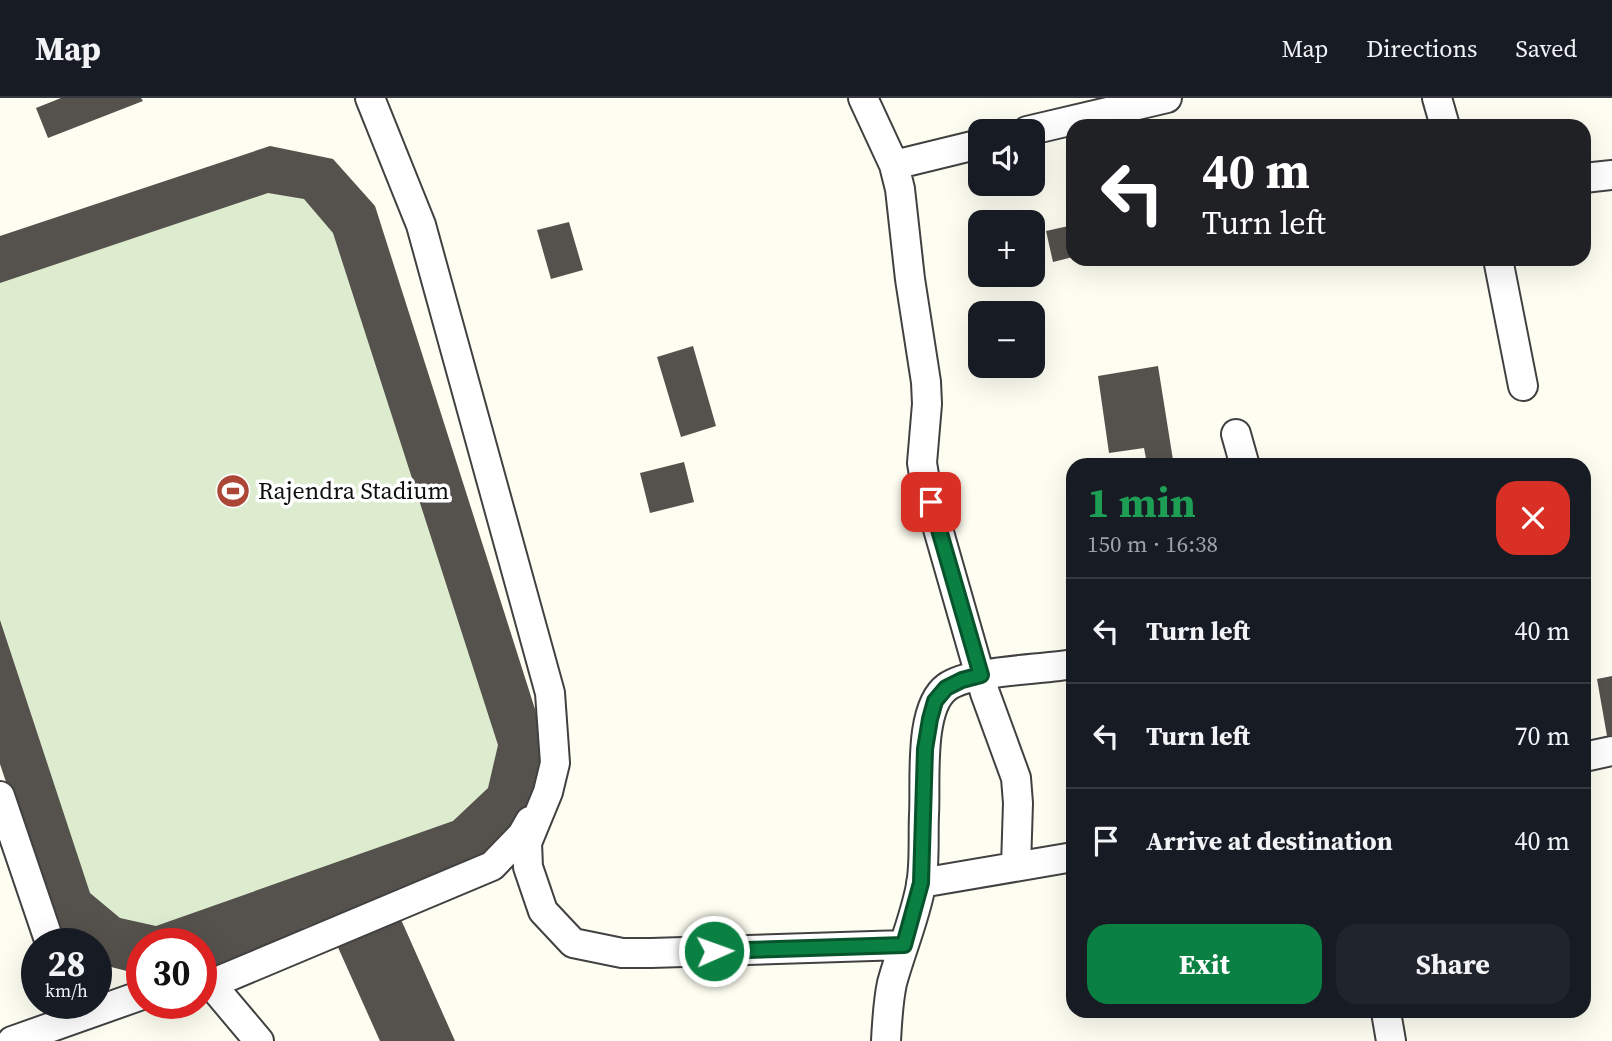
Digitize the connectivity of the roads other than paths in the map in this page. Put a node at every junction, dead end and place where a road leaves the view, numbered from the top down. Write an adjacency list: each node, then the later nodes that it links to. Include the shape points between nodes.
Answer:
1 (370, 98): 20 (street, via 421,225 541,657 555,737)
2 (863, 98): 9 (street)
3 (1167, 98): 5 (street)
4 (1437, 98): 7 (street)
5 (1060, 109): 6 (street)
6 (1045, 119)
7 (1443, 119)
8 (968, 147): 9 (street)
9 (894, 165): 17 (street, via 926,382 922,463 926,487)
10 (1612, 175): 11 (street)
11 (1591, 177)
12 (1500, 266): 13 (street)
13 (1523, 386)
14 (1236, 434): 15 (street)
15 (1243, 458)
16 (1066, 665): 17 (street)
17 (981, 675): 23 (street, via 1016,779); 24 (street, via 946,688 935,701 925,749)
18 (1612, 751): 19 (street)
19 (1591, 756)
20 (548, 792): 26 (street, via 527,843 528,867 542,911 573,943 622,953); 27 (street, via 522,835 492,866)
21 (0, 796): 25 (street)
22 (1066, 859): 23 (street)
23 (1017, 866): 24 (street)
24 (921, 883): 26 (street)
25 (46, 928)
26 (904, 945): 33 (street, via 887,1009)
27 (217, 980)
28 (217, 997): 32 (street)
29 (1387, 1018): 34 (street)
30 (55, 1019): 31 (street)
31 (12, 1041)
32 (259, 1041)
33 (886, 1041)
34 (1391, 1041)

